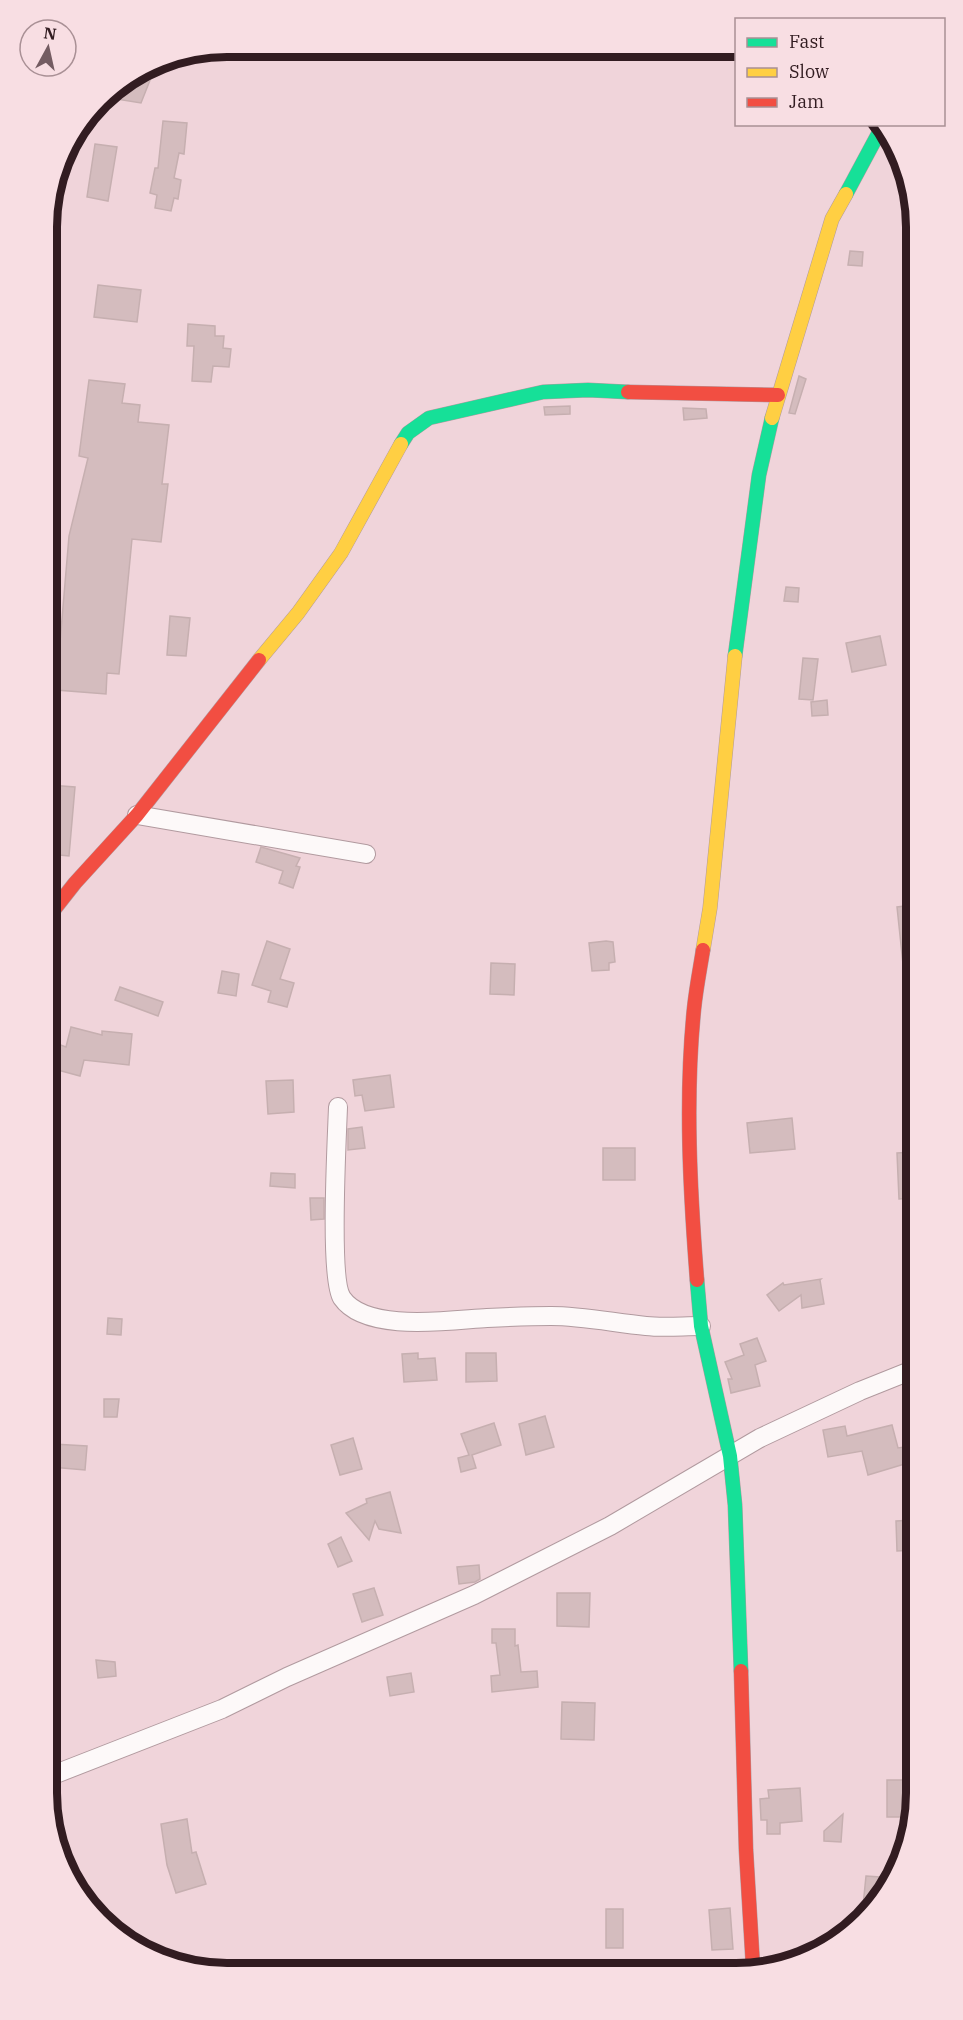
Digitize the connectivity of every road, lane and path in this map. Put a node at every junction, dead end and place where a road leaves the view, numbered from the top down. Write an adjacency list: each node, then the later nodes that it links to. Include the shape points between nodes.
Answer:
1 (878, 134): 2 (street, via 832,219)
2 (778, 395): 3 (street, via 543,392 429,418 408,433 394,453 341,553 298,614); 7 (street, via 759,475 745,568 710,908 693,1024 689,1090)
3 (137, 816): 4 (street); 5 (street)
4 (366, 854)
5 (57, 907)
6 (338, 1107): 7 (street, via 337,1268 342,1297 355,1309 406,1322 553,1316 649,1327)
7 (701, 1326): 9 (street)
8 (906, 1373): 9 (street, via 760,1438)
9 (730, 1456): 10 (street, via 610,1526 474,1595 222,1709); 11 (street)
10 (57, 1773)
11 (753, 1962)

